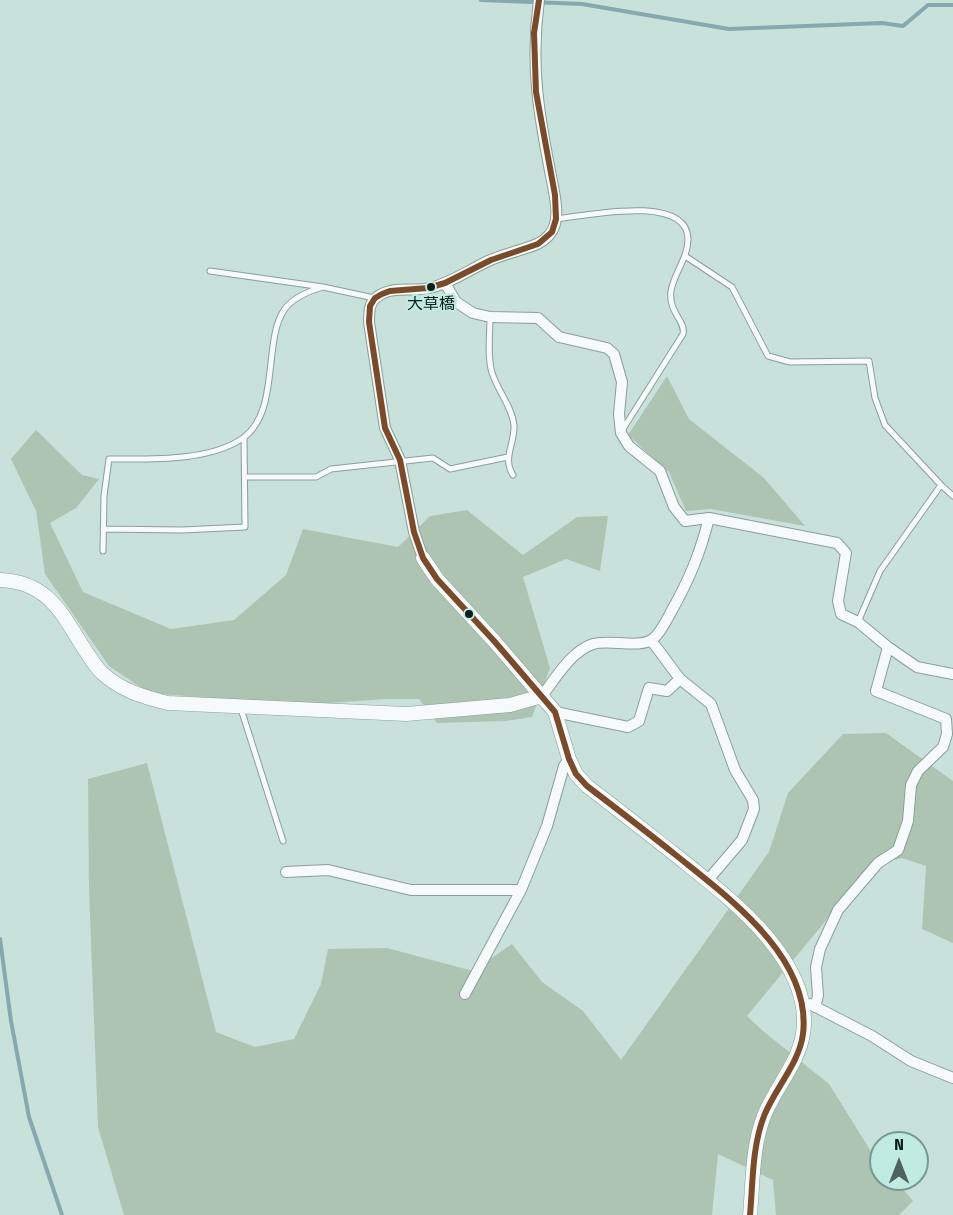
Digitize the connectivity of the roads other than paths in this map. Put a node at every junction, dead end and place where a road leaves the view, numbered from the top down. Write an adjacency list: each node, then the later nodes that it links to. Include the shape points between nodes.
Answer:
1 (538, 0): 2 (street, via 534,33 536,92)
2 (556, 219): 3 (lane, via 643,209 674,217 682,222 687,233); 5 (street, via 552,232 538,244 491,260)
3 (685, 256): 9 (lane, via 671,290 673,310 684,329); 15 (lane, via 732,287 768,356 790,362 869,361 875,398 885,425)
4 (210, 271): 6 (lane)
5 (445, 283): 7 (street, via 390,291); 8 (street, via 456,302)
6 (323, 286): 7 (lane); 10 (lane, via 300,296 284,310 261,415)
7 (375, 298): 12 (street, via 369,322 385,428)
8 (490, 317): 9 (street, via 538,318 559,337 607,348 614,354 622,382); 11 (lane, via 491,368 514,426)
9 (621, 433): 17 (street, via 629,446 660,471 674,507 685,521)
10 (244, 437): 14 (lane); 18 (lane, via 201,453 109,459)
11 (508, 457): 12 (lane, via 450,469 433,458); 13 (lane)
12 (400, 460): 14 (lane, via 331,469 316,477); 20 (street)
13 (513, 475)
14 (246, 477): 18 (lane, via 245,527)
15 (940, 485): 16 (lane); 22 (lane, via 880,571)
16 (953, 496)
17 (709, 518): 22 (street, via 837,543 846,553 839,608 841,614); 23 (street, via 689,579)
18 (103, 529): 19 (lane)
19 (103, 551)
20 (423, 558): 27 (street, via 437,579)
21 (0, 580): 28 (street, via 26,585 57,606 99,671 117,685 168,703)
22 (858, 622): 24 (street)
23 (651, 640): 26 (street); 27 (street, via 594,644 563,669)
24 (888, 647): 25 (street, via 917,666); 36 (street, via 876,691 946,719 947,734 943,747 918,771 911,785 908,821 898,850 878,863 838,910 816,967 818,996)
25 (953, 674)
26 (680, 679): 29 (street, via 667,691 649,688 639,721 628,727); 33 (street, via 711,704 735,770 753,800 754,808 742,840)
27 (542, 696): 28 (street, via 510,705 406,714); 29 (street)
28 (240, 707): 31 (lane)
29 (555, 712): 30 (street)
30 (569, 759): 33 (street, via 587,786); 34 (street)
31 (283, 841)
32 (286, 872): 34 (street, via 328,870 411,890)
33 (708, 880): 36 (street, via 766,934)
34 (521, 890): 35 (street)
35 (465, 994)
36 (809, 1004): 37 (street, via 911,1061); 38 (street, via 798,1049 759,1133)
37 (953, 1078)
38 (750, 1215)

